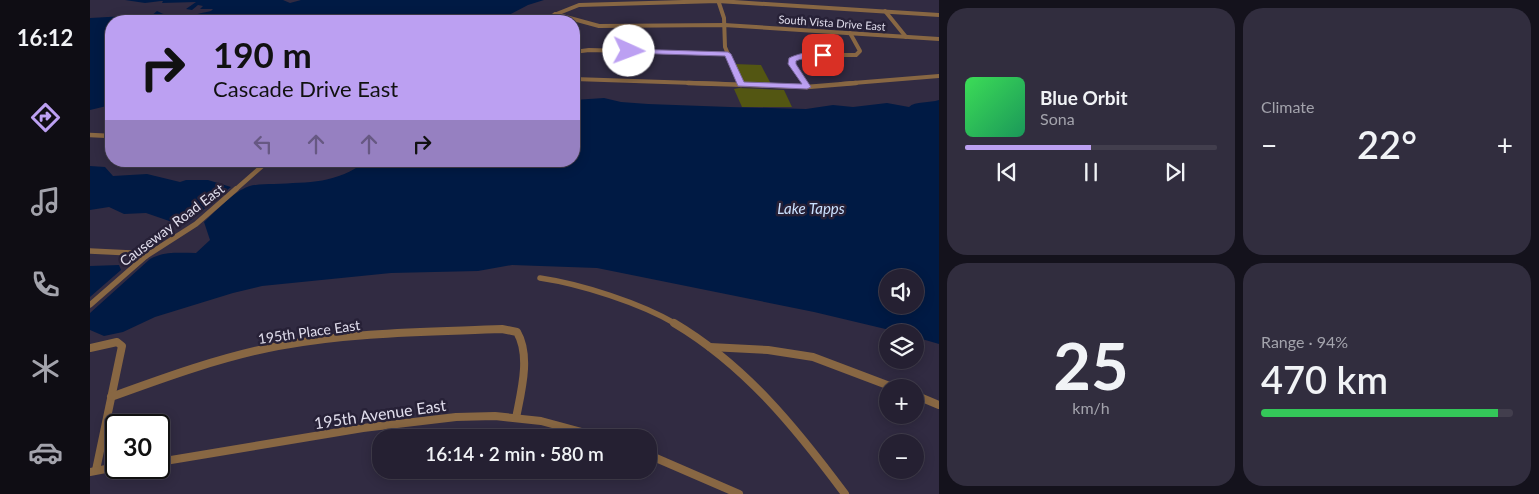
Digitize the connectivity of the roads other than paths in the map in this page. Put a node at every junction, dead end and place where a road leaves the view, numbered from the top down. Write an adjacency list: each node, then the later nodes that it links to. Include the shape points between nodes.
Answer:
1 (718, 1): 2 (street); 3 (street, via 583,5); 7 (street)
2 (886, 11): 5 (street); 9 (street)
3 (555, 14): 4 (street, South Vista Drive East)
4 (558, 15)
5 (939, 15)
6 (580, 22): 7 (street, South Vista Drive East, via 599,26)
7 (724, 25): 8 (street, South Vista Drive East); 12 (street)
8 (850, 33): 9 (street, South Vista Drive East); 16 (street, via 859,47 856,55 804,55 792,60)
9 (906, 36): 10 (street, South Vista Drive East)
10 (939, 39)
11 (580, 51): 12 (street)
12 (728, 54): 15 (street)
13 (939, 76): 16 (street)
14 (580, 79): 15 (street)
15 (741, 85): 16 (street)
16 (807, 87)
17 (90, 135): 18 (street)
18 (105, 136)
19 (261, 167): 21 (street, Causeway Road East, via 196,224)
20 (90, 252): 21 (street)
21 (146, 256): 23 (street, Causeway Road East)
22 (540, 278): 24 (street, via 566,282 640,308)
23 (90, 305)
24 (710, 347): 26 (street, via 768,350 813,358); 36 (street, via 768,397)
25 (90, 348): 27 (street, via 120,343 122,350)
26 (879, 382)
27 (111, 398): 30 (street, 195th Place East, via 210,364 279,346 337,338 502,329 517,332 522,342); 34 (street)
28 (924, 399): 29 (street)
29 (939, 405)
30 (516, 418): 31 (street, 195th Avenue East); 33 (street, 195th Avenue East, via 437,418)
31 (574, 429)
32 (657, 458): 35 (street)
33 (170, 460)
34 (93, 471)
35 (740, 494)
36 (845, 494)

